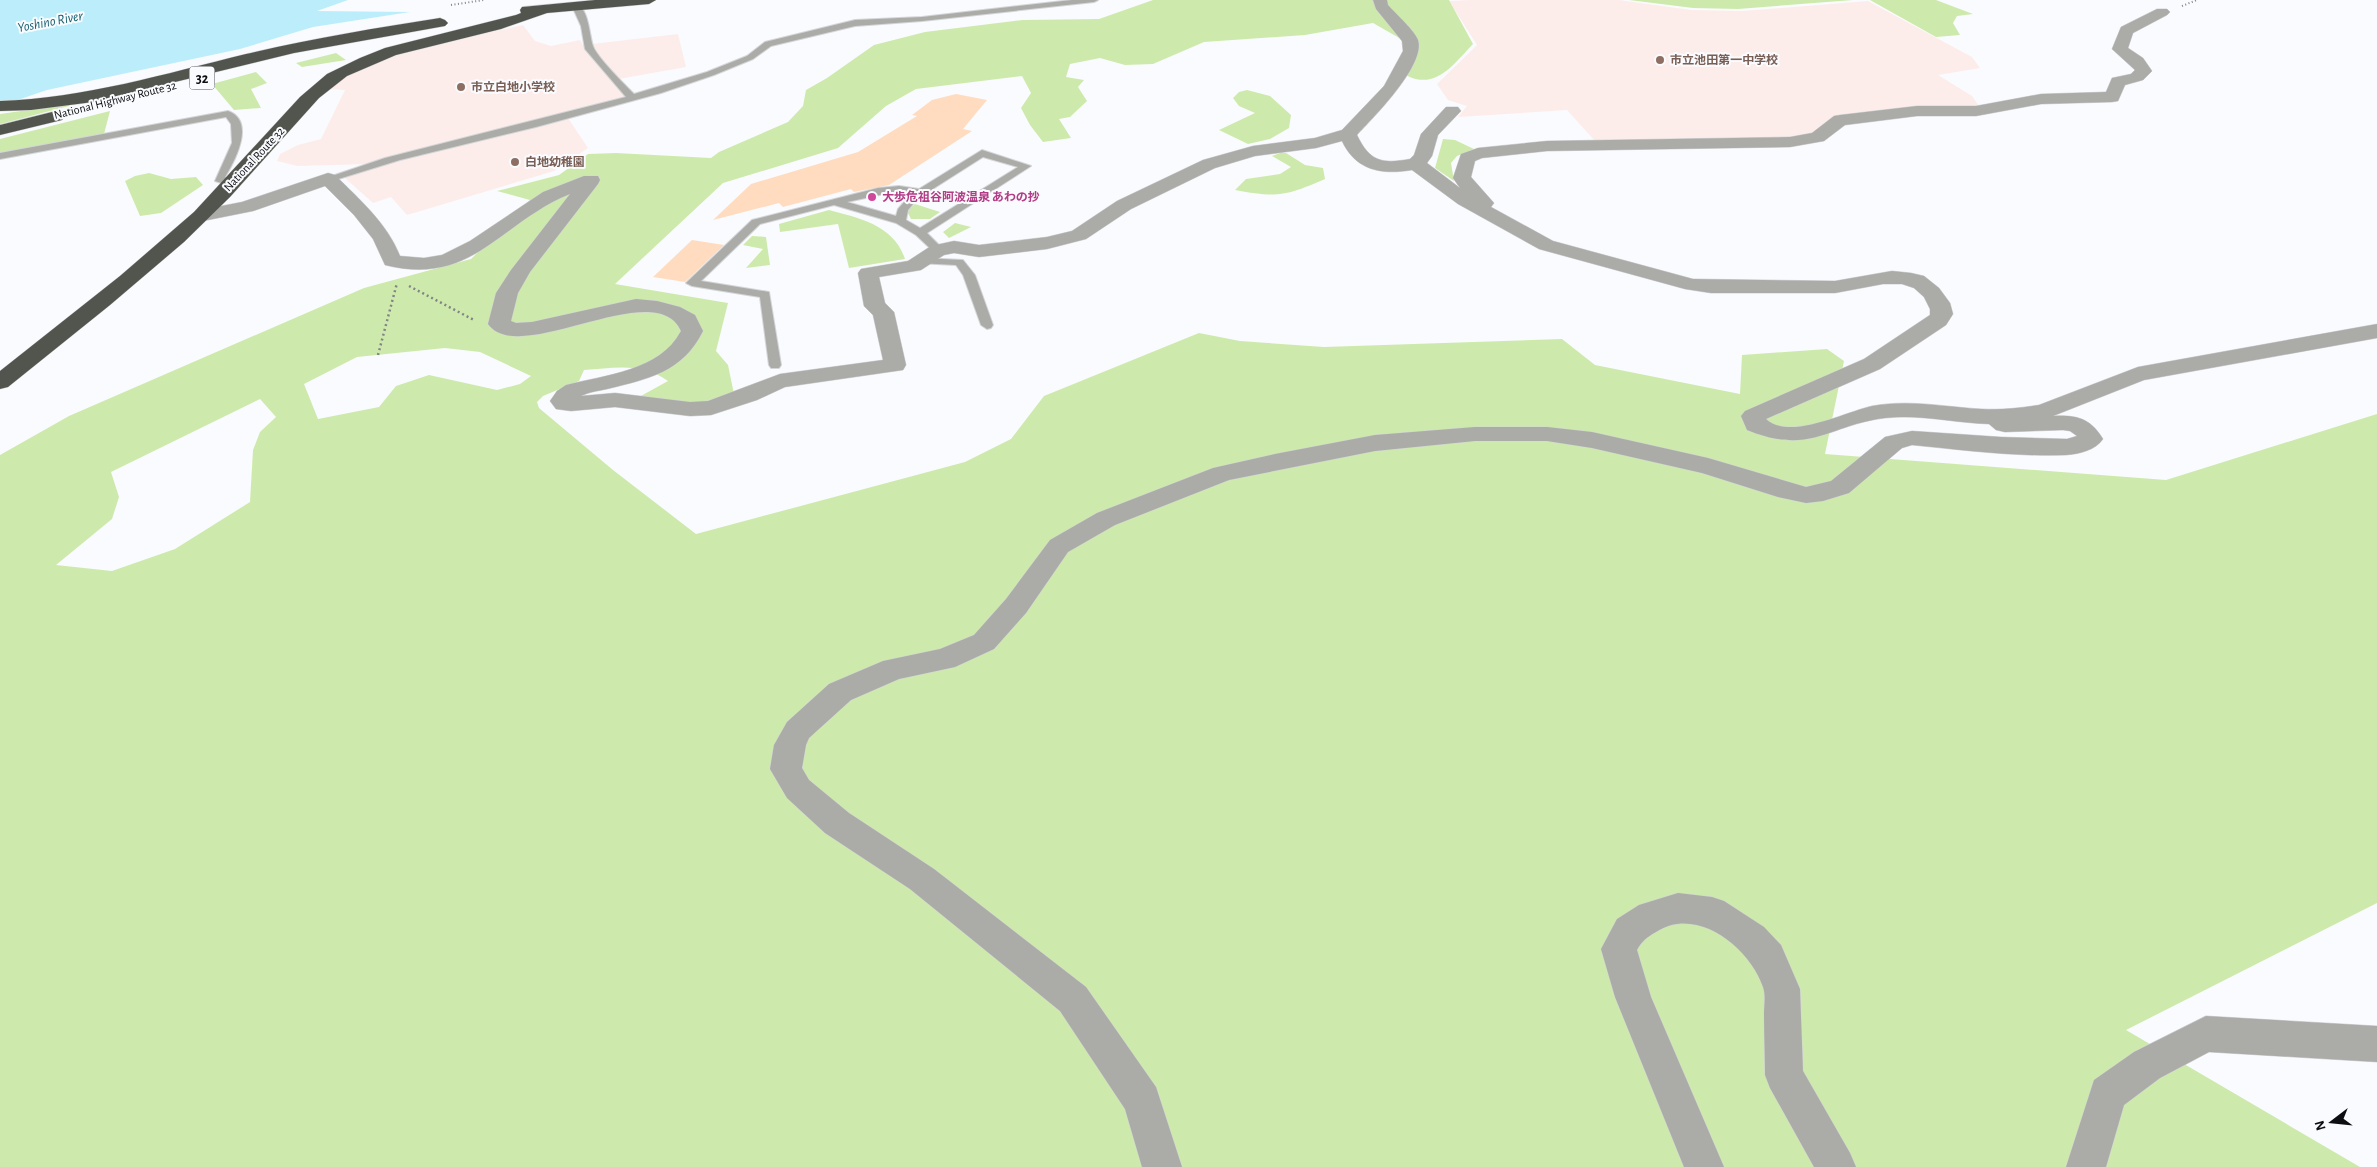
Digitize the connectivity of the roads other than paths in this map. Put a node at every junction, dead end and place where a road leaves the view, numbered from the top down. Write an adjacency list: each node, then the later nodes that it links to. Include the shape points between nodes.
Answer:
1 (649, 0): 4 (highway, National Highway Route 32 / 32)
2 (1094, 0): 8 (lane, via 855,23 768,44 764,51 719,70)
3 (1380, 0): 12 (street, via 1381,6 1410,40 1410,51 1391,88)
4 (576, 6): 5 (highway, National Highway Route 32 / 32); 8 (lane, via 585,26 589,49)
5 (546, 8): 7 (highway, National Highway Route 32 / 32); 16 (highway, National Route 32, via 503,24 373,58 341,73 317,89)
6 (2162, 12): 19 (street, via 2126,30 2120,49 2144,71 2137,78 2118,82 2112,96 2041,98 1976,110 1918,111 1840,120 1818,138 1790,142 1547,146 1478,152 1466,158 1462,178)
7 (404, 28): 9 (highway, National Highway Route 32 / 32, via 334,38 106,93); 11 (highway, National Highway Route 32 / 32)
8 (632, 98): 15 (lane)
9 (0, 106)
10 (1452, 111): 14 (street, via 1430,134 1423,156)
11 (0, 130)
12 (1348, 134): 14 (street, via 1354,150 1368,164 1382,167); 23 (street, via 1316,143 1253,151 1209,164 1124,205 1079,235 1048,243 979,251 954,247)
13 (0, 156): 16 (lane, via 228,114 236,124 237,142 220,181)
14 (1416, 164): 19 (street, via 1465,200)
15 (328, 179): 20 (street, via 246,207); 23 (street, via 384,238 392,261 415,264 453,258 544,198 591,180 516,278 507,293 499,324 513,330 532,329 636,305 672,312 686,320 692,331 689,342 657,368 574,390 565,396 564,404 615,400 690,409 712,408 780,381 895,365 883,312 875,306 868,273 914,266)
16 (231, 183): 20 (highway, National Route 32)
17 (921, 192): 18 (lane, via 886,189); 21 (lane, via 903,209); 22 (lane, via 982,153 1026,166)
18 (834, 202): 21 (lane); 26 (lane, via 756,222 692,283 765,294)
19 (1493, 214): 28 (street, via 1546,245 1692,285 1837,287 1896,277 1924,285 1942,307 1938,320 1872,364 1753,416 1756,425 1767,431 1800,435 1887,410)
20 (202, 215): 27 (highway, National Route 32)
21 (900, 221): 22 (lane)
22 (920, 233): 23 (lane)
23 (930, 255): 24 (lane, via 959,262 969,275)
24 (987, 325)
25 (2377, 331): 28 (street, via 2138,374 2045,411)
26 (775, 365)
27 (0, 382)
28 (1995, 417): 30 (street, via 2005,425 2077,425 2086,431 2090,439 2067,447 1912,438 1894,442 1840,487 1806,495 1708,466 1592,440 1547,434 1476,434 1375,443 1222,474 1106,519 1059,546 1016,606 984,642 945,658 893,669 840,692 798,730 790,745 786,769 798,789 837,823 922,879 1073,1000 1142,1100)
29 (2377, 1044): 33 (street, via 2206,1034 2147,1065 2108,1093)
30 (1162, 1167)
31 (1704, 1167): 32 (street, via 1634,997 1619,949 1629,930 1651,916 1678,908 1712,912 1752,938 1768,956 1782,989 1784,1075)
32 (1836, 1167)
33 (2086, 1167)

